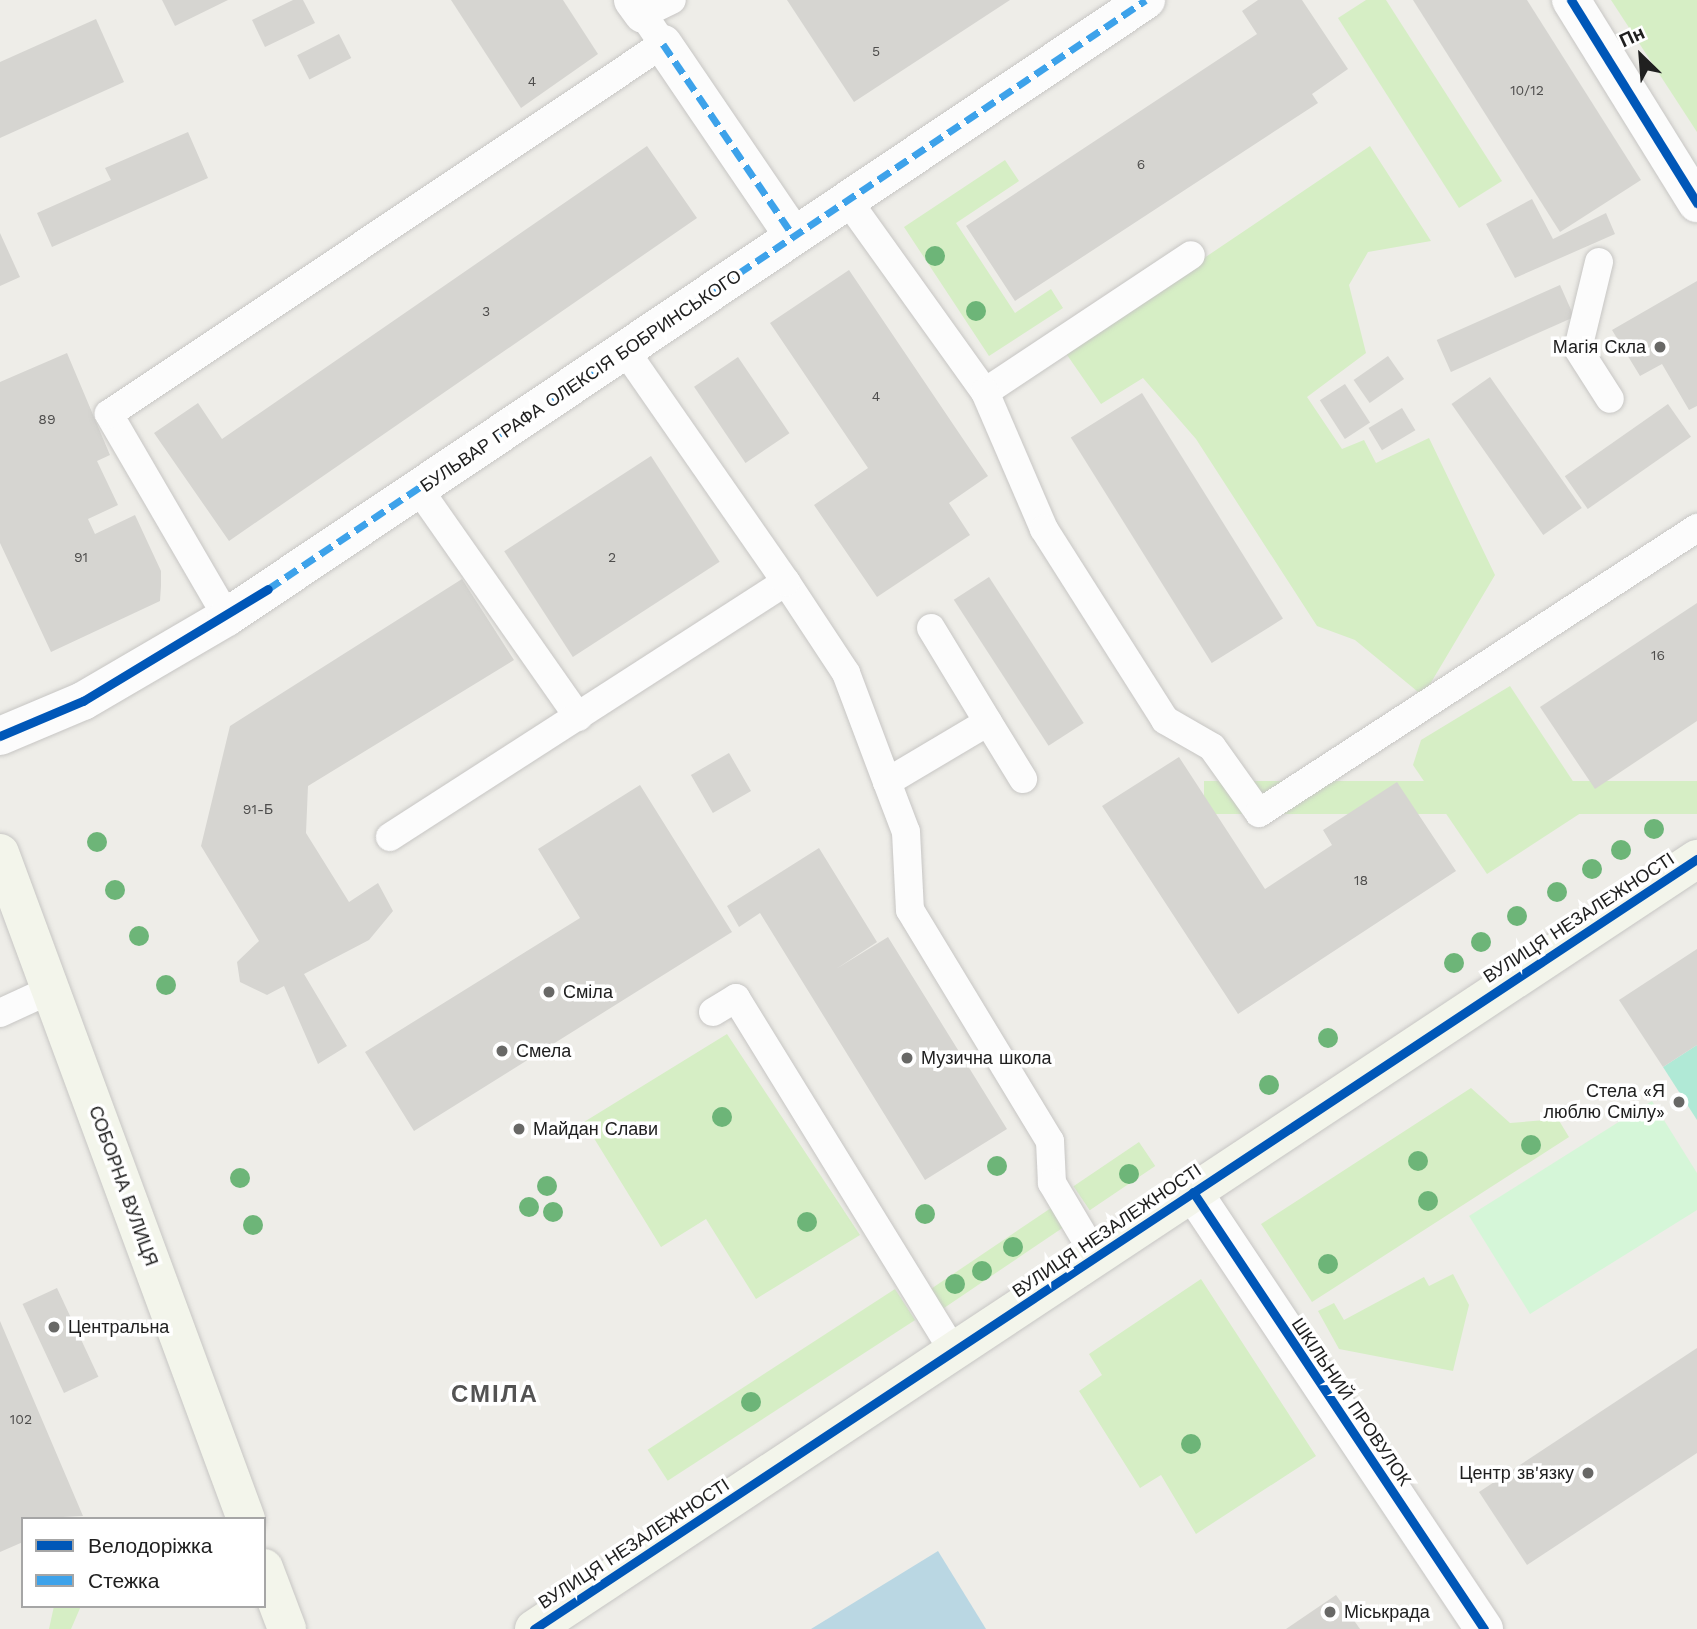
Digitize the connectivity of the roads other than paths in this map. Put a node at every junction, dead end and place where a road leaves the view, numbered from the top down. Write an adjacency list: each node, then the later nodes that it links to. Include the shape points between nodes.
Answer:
1 (1146, 0): 4 (street, БУЛЬВАР ГРАФА ОЛЕКСІЯ БОБРИНСЬКОГО)
2 (1571, 0): 5 (street)
3 (653, 14): 6 (street); 15 (lane, via 108,414)
4 (846, 198): 6 (street, БУЛЬВАР ГРАФА ОЛЕКСІЯ БОБРИНСЬКОГО); 10 (lane)
5 (1697, 203)
6 (793, 235): 9 (street, БУЛЬВАР ГРАФА ОЛЕКСІЯ БОБРИНСЬКОГО)
7 (1191, 255): 10 (lane)
8 (1599, 262): 11 (lane, via 1578,349)
9 (626, 352): 12 (street, БУЛЬВАР ГРАФА ОЛЕКСІЯ БОБРИНСЬКОГО); 14 (lane)
10 (985, 392): 13 (lane, via 1044,529 1165,720 1212,747 1259,813)
11 (1610, 399)
12 (419, 491): 15 (street, БУЛЬВАР ГРАФА ОЛЕКСІЯ БОБРИНСЬКОГО); 17 (lane)
13 (1697, 528)
14 (786, 582): 17 (lane); 21 (lane, via 846,673)
15 (227, 617): 19 (street, БУЛЬВАР ГРАФА ОЛЕКСІЯ БОБРИНСЬКОГО, via 83,701)
16 (931, 628): 18 (lane)
17 (578, 716): 22 (lane)
18 (988, 722): 20 (lane); 21 (lane)
19 (0, 736)
20 (1023, 779)
21 (887, 782): 29 (lane, via 906,832 910,910 1049,1141 1052,1183)
22 (390, 837)
23 (0, 853): 25 (street, СОБОРНА ВУЛИЦЯ)
24 (1697, 859): 28 (street, ВУЛИЦЯ НЕЗАЛЕЖНОСТІ)
25 (50, 990): 27 (lane); 31 (street, СОБОРНА ВУЛИЦЯ)
26 (713, 1012): 30 (lane, via 736,998)
27 (0, 1013)
28 (1193, 1192): 29 (street, ВУЛИЦЯ НЕЗАЛЕЖНОСТІ); 35 (street, ШКІЛЬНИЙ ПРОВУЛОК)
29 (1096, 1257): 30 (street, ВУЛИЦЯ НЕЗАЛЕЖНОСТІ)
30 (954, 1353): 34 (street, ВУЛИЦЯ НЕЗАЛЕЖНОСТІ)
31 (245, 1517)
32 (266, 1573): 33 (street)
33 (287, 1629)
34 (534, 1629)
35 (1484, 1629)

